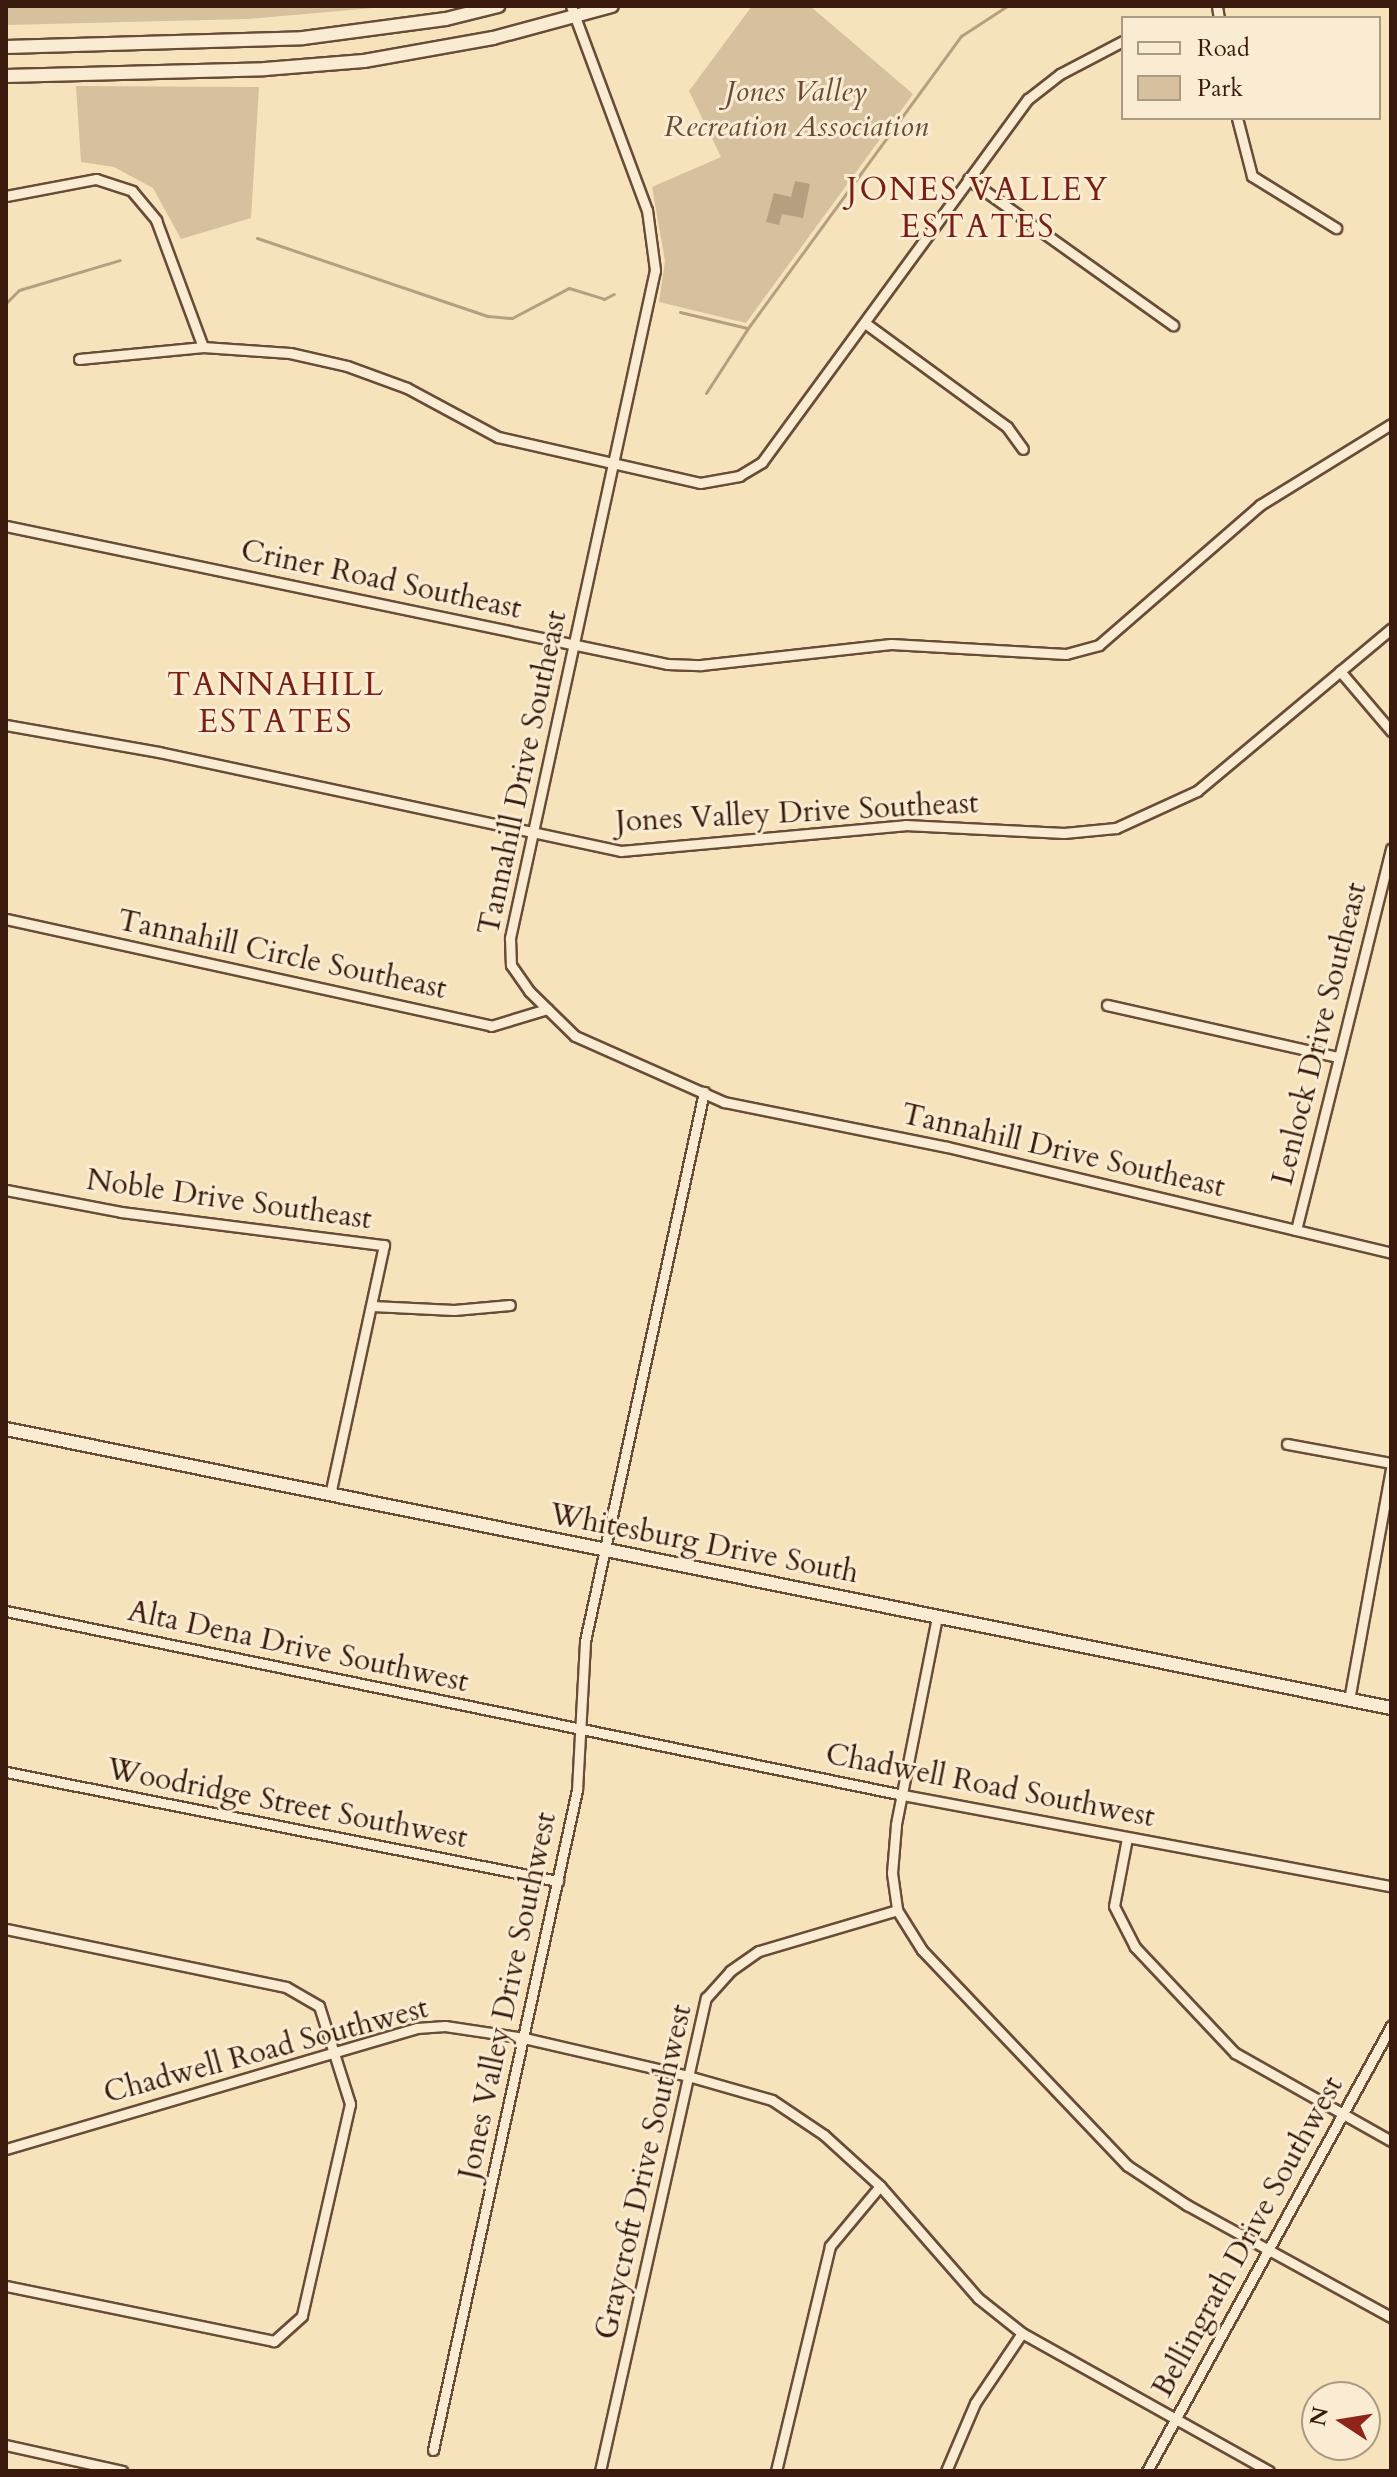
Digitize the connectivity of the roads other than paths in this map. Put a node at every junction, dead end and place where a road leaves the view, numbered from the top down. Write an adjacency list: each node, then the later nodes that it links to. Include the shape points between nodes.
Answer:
1 (498, 6): 5 (main road, via 446,19 303,38)
2 (612, 6): 3 (main road)
3 (573, 12): 6 (main road, via 364,61); 17 (street, Tannahill Drive Southeast, via 653,237 651,299)
4 (1121, 42): 8 (street, via 1060,74 1028,99)
5 (6, 47)
6 (6, 76)
7 (1238, 120): 10 (street, via 1252,176)
8 (968, 179): 11 (street); 12 (street)
9 (6, 196): 13 (street, via 96,179 132,191 156,220)
10 (1336, 228)
11 (865, 323): 16 (street, via 1007,427); 17 (street, via 751,470 700,483)
12 (1173, 325)
13 (203, 347): 14 (street); 17 (street, via 290,353 347,366 407,388 498,437)
14 (79, 359)
15 (1391, 424): 20 (street, Criner Road Southeast, via 1260,505 1099,645 1077,651 891,644 701,665 667,664)
16 (1023, 449)
17 (614, 465): 20 (street, Tannahill Drive Southeast)
18 (6, 526): 20 (street, Criner Road Southeast)
19 (1391, 629): 21 (street, Jones Valley Drive Southeast)
20 (573, 645): 24 (street, Tannahill Drive Southeast)
21 (1340, 671): 23 (street); 24 (street, Jones Valley Drive Southeast, via 1197,791 1116,828 1064,833 905,825 621,851)
22 (6, 725): 24 (street, Jones Valley Drive Southeast)
23 (1391, 731)
24 (532, 831): 28 (street, Tannahill Drive Southeast, via 510,938 511,965)
25 (1391, 849): 29 (street, Lenlock Drive Southeast)
26 (6, 919): 28 (street, Tannahill Circle Southeast, via 491,1026)
27 (1107, 1005): 29 (street)
28 (547, 1009): 30 (street, Tannahill Drive Southeast, via 575,1036)
29 (1338, 1057): 32 (street, Lenlock Drive Southeast)
30 (704, 1092): 32 (street, Tannahill Drive Southeast, via 724,1102 947,1147); 40 (street)
31 (6, 1190): 35 (street, Noble Drive Southeast, via 121,1212 384,1245)
32 (1296, 1230): 33 (street, Tannahill Drive Southeast)
33 (1391, 1253)
34 (510, 1305): 35 (street, via 454,1310)
35 (372, 1306): 39 (street, Noble Drive Southeast)
36 (6, 1429): 39 (main road, Whitesburg Drive South)
37 (1287, 1444): 38 (street)
38 (1391, 1465): 43 (street)
39 (330, 1494): 40 (main road, Whitesburg Drive South)
40 (604, 1550): 42 (main road, Whitesburg Drive South); 45 (street, Jones Valley Drive Southwest, via 585,1641)
41 (6, 1611): 45 (street, Alta Dena Drive Southwest)
42 (937, 1617): 43 (main road, Whitesburg Drive South); 47 (street)
43 (1349, 1700): 44 (main road, Whitesburg Drive South)
44 (1391, 1708)
45 (580, 1730): 47 (street, Chadwell Road Southwest); 49 (street, Jones Valley Drive Southwest, via 577,1790)
46 (6, 1772): 49 (street, Woodridge Street Southwest)
47 (903, 1795): 48 (street, Chadwell Road Southwest); 51 (street, via 892,1873)
48 (1127, 1838): 50 (street, Chadwell Road Southwest); 57 (street, via 1114,1906 1135,1947 1235,2053)
49 (558, 1881): 54 (street, Jones Valley Drive Southwest)
50 (1391, 1886)
51 (897, 1910): 56 (street, Graycroft Drive Southwest, via 759,1951 730,1971 706,1998); 61 (street, via 922,1950 1128,2166)
52 (6, 1929): 55 (street, via 286,1987 319,2006)
53 (1391, 2026): 57 (street, Bellingrath Drive Southwest)
54 (524, 2038): 55 (street, Chadwell Road Southwest, via 445,2026 417,2028); 56 (street, Chadwell Road Southwest); 67 (street, Jones Valley Drive Southwest)
55 (337, 2050): 59 (street, Chadwell Road Southwest); 62 (street, via 350,2104 302,2316 289,2332 274,2341 236,2336)
56 (688, 2076): 60 (street, Chadwell Road Southwest, via 772,2100 824,2135); 69 (street, Graycroft Drive Southwest)
57 (1342, 2114): 58 (street); 61 (street, Bellingrath Drive Southwest)
58 (1391, 2141)
59 (6, 2149)
60 (880, 2186): 64 (street, Chadwell Road Southwest, via 978,2298); 70 (street, via 830,2246)
61 (1269, 2251): 63 (street); 65 (street, Bellingrath Drive Southwest)
62 (6, 2286)
63 (1391, 2317)
64 (1022, 2333): 65 (street, Chadwell Road Southwest); 71 (street, via 975,2403)
65 (1176, 2419): 72 (street, Bellingrath Drive Southwest); 73 (street, Chadwell Road Southwest)
66 (6, 2445): 68 (street)
67 (433, 2450)
68 (122, 2471)
69 (600, 2471)
70 (776, 2471)
71 (946, 2471)
72 (1147, 2471)
73 (1269, 2471)

